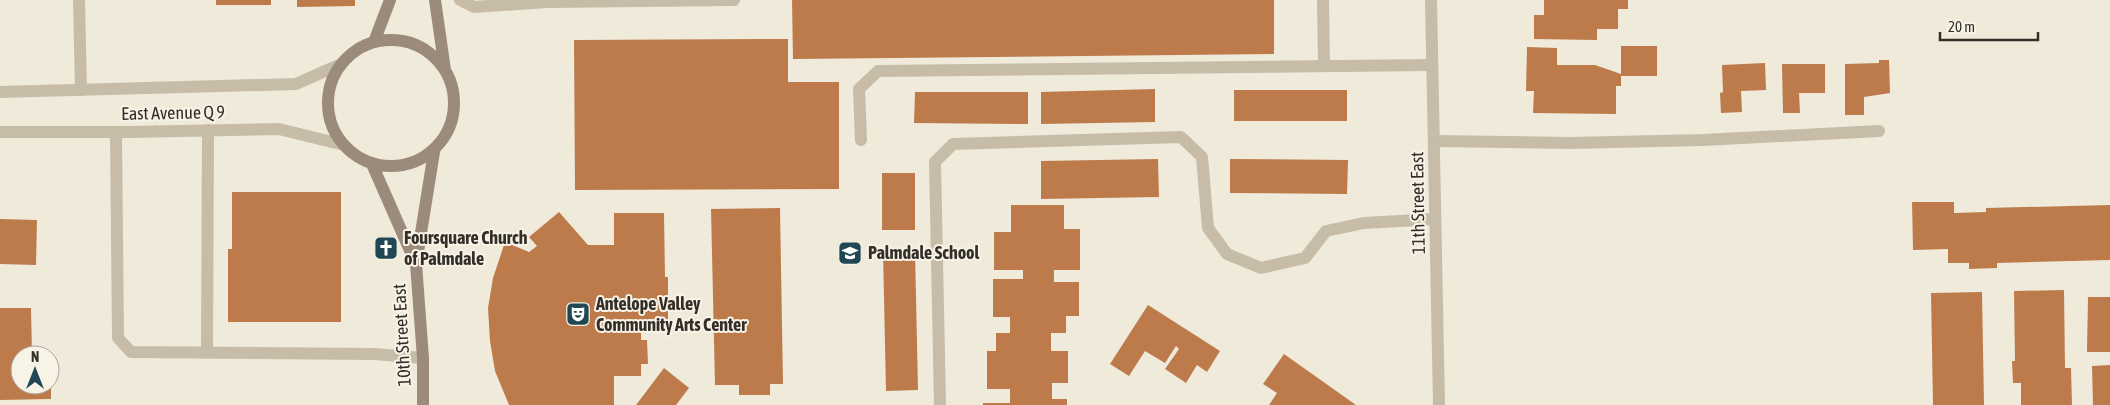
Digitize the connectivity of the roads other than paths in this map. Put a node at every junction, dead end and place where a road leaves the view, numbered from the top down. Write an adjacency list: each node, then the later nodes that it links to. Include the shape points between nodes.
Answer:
1 (79, 0): 14 (street)
2 (390, 0): 9 (main road)
3 (435, 0): 13 (main road)
4 (460, 0): 8 (street, via 474,7)
5 (734, 0): 8 (street)
6 (1323, 0): 11 (street)
7 (1431, 0): 12 (street, 11th Street East)
8 (548, 1)
9 (374, 42): 10 (main road, via 356,50); 13 (main road, via 394,40 413,44 431,54)
10 (341, 64): 14 (street, East Avenue Q 9, via 296,84); 22 (main road, via 331,81 327,100 329,120)
11 (1324, 65): 12 (street); 20 (street, via 878,71 860,89)
12 (1431, 65): 21 (street, 11th Street East)
13 (445, 70): 23 (main road, via 453,90 454,112 447,133)
14 (80, 90): 15 (street, East Avenue Q 9)
15 (0, 92)
16 (208, 130): 19 (street, East Avenue Q 9); 22 (street, East Avenue Q 9, via 279,129); 27 (street)
17 (1879, 131): 21 (street, via 1570,143)
18 (0, 132): 19 (street, East Avenue Q 9)
19 (116, 132): 27 (street, via 118,338 131,352)
20 (861, 140)
21 (1434, 141): 25 (street, 11th Street East)
22 (344, 145): 24 (main road, via 352,154)
23 (434, 152): 24 (main road, via 415,162 394,167); 26 (main road, 10th Street East)
24 (372, 164): 26 (main road, 10th Street East)
25 (1435, 219): 30 (street, via 1364,223 1326,231 1305,258 1261,268 1228,254 1208,228 1202,157 1181,137 953,144 936,162); 31 (street, 11th Street East)
26 (416, 264): 28 (main road, 10th Street East)
27 (207, 353): 28 (street, via 374,354)
28 (423, 358): 29 (main road, 10th Street East)
29 (423, 405)
30 (940, 405)
31 (1439, 405)

